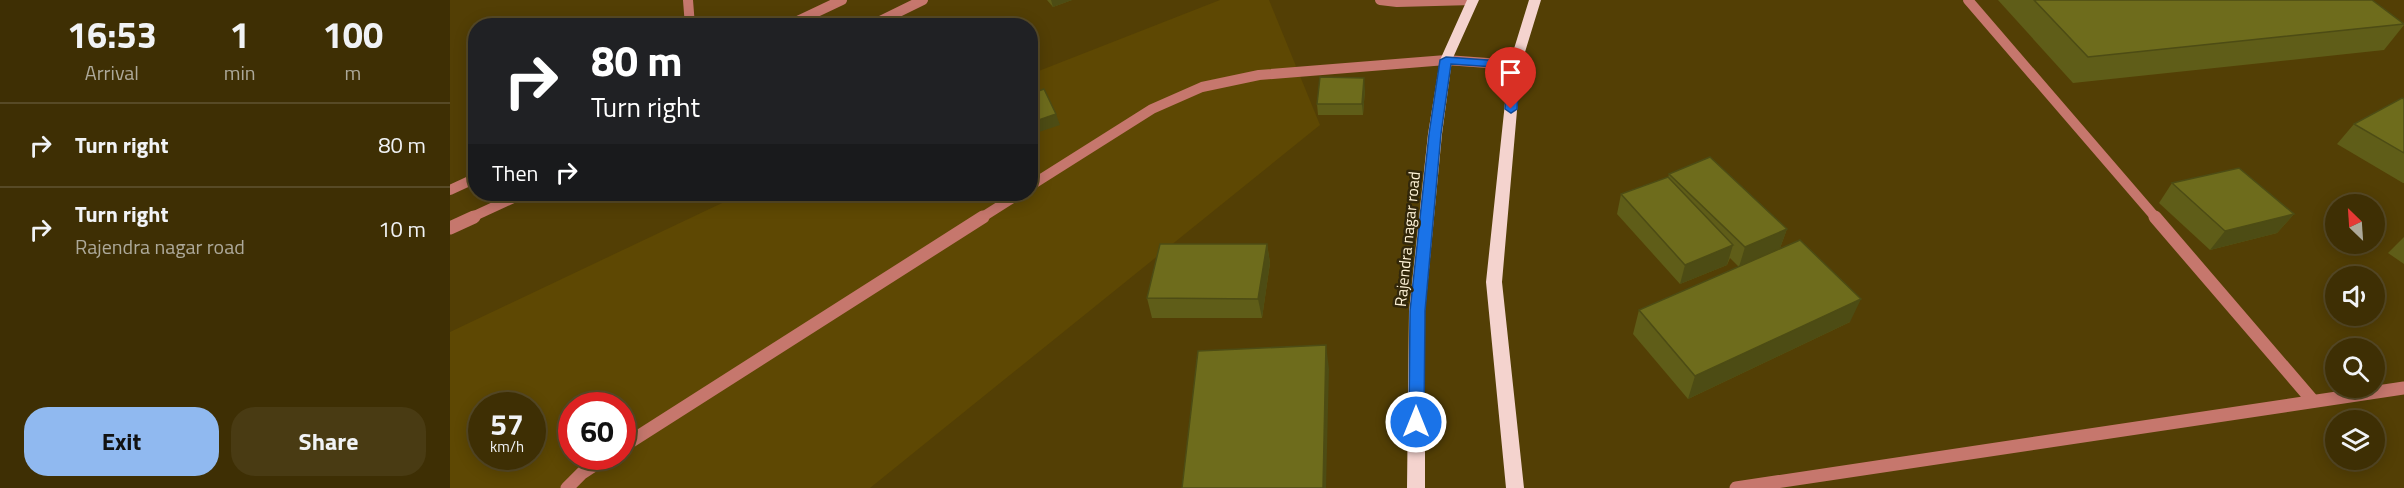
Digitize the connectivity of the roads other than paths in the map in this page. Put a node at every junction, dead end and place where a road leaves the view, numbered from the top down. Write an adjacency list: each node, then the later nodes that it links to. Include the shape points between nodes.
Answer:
1 (688, 0): 8 (street)
2 (842, 0): 9 (street)
3 (922, 0): 10 (street)
4 (1380, 0): 5 (street)
5 (1473, 0): 11 (main road, Rajendra nagar road)
6 (1535, 0): 12 (main road)
7 (1968, 0): 20 (street)
8 (689, 18)
9 (804, 18)
10 (886, 18)
11 (1446, 60): 12 (street); 13 (street, via 1259,75 1202,87 1152,108); 24 (main road, Rajendra nagar road, via 1417,311)
12 (1515, 65): 25 (main road, via 1494,282)
13 (1038, 181)
14 (468, 182): 15 (street)
15 (450, 190)
16 (507, 201): 18 (street)
17 (1008, 201): 21 (street)
18 (450, 228)
19 (2404, 388): 20 (street)
20 (2313, 401): 26 (street)
21 (636, 438)
22 (587, 470): 23 (street)
23 (567, 488)
24 (1416, 488)
25 (1515, 488)
26 (1736, 488)

